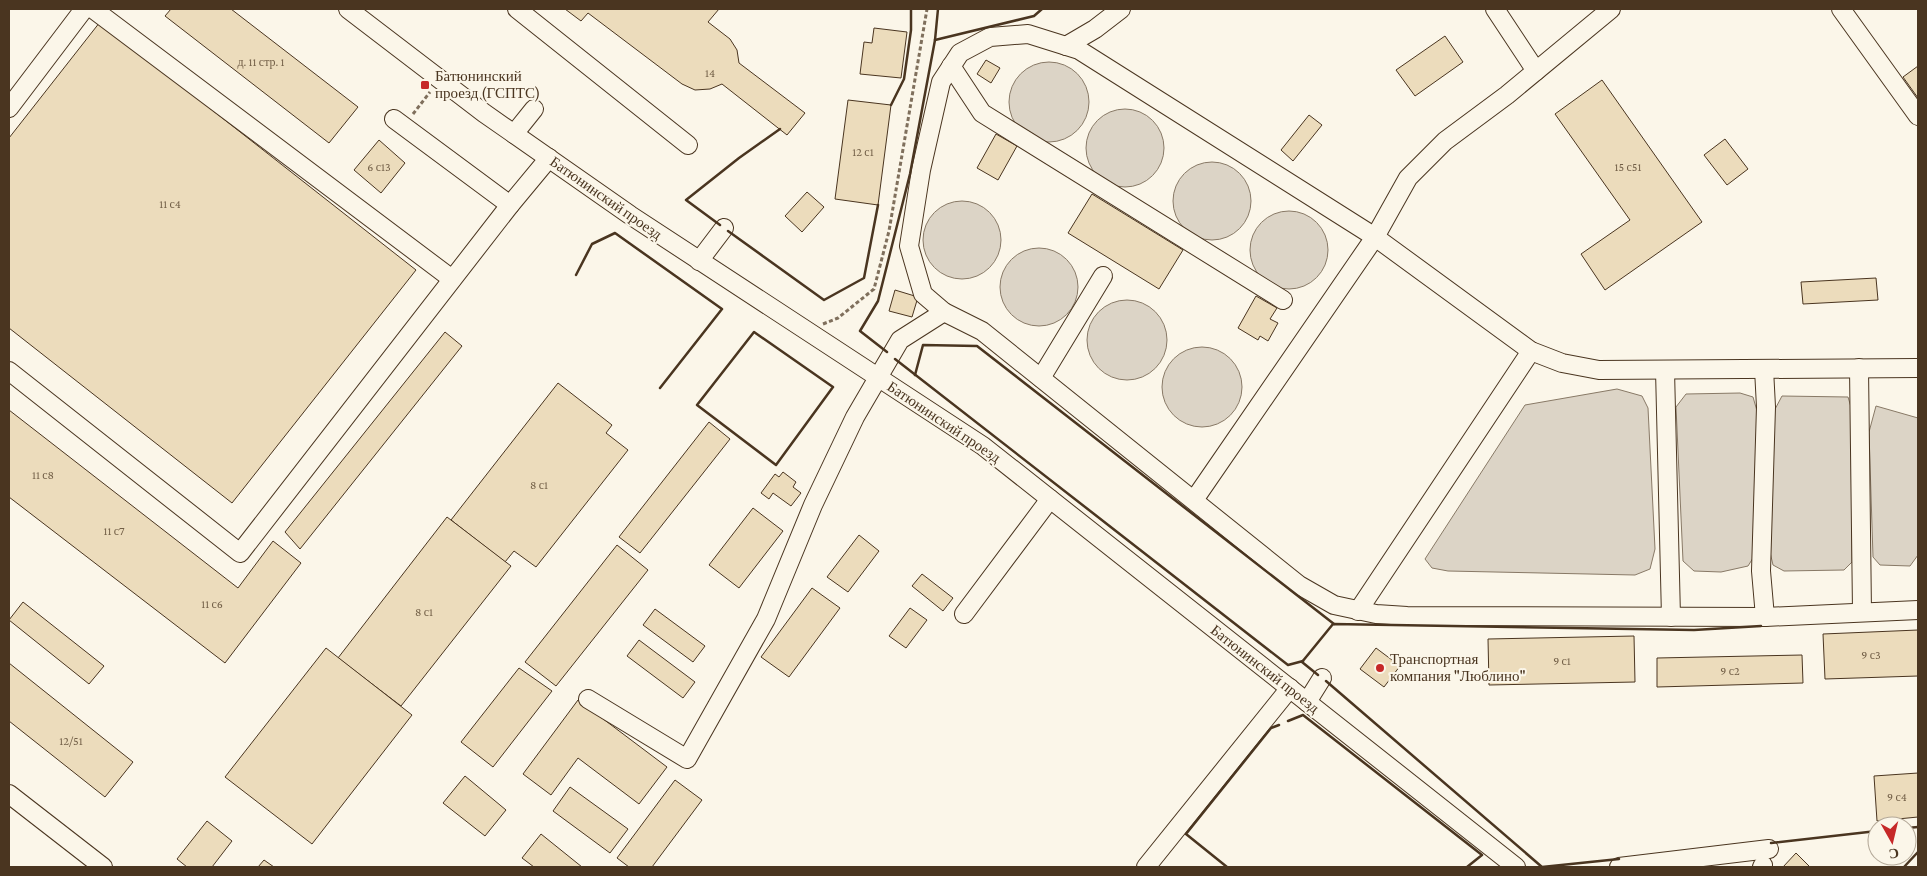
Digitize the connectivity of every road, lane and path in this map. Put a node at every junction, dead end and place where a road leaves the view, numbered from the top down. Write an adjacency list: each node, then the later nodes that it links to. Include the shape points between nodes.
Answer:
1 (84, 9): 14 (street)
2 (93, 9): 26 (street)
3 (348, 9): 13 (street, Батюнинский проезд)
4 (517, 9): 19 (street)
5 (927, 9): 29 (path, via 889,231 874,289 838,318)
6 (1121, 9): 10 (street, via 1096,29)
7 (1495, 9): 12 (street)
8 (1611, 9): 12 (street)
9 (1841, 9): 16 (street)
10 (1066, 46): 11 (street, via 1028,34 990,37 960,53); 23 (street, via 1079,50)
11 (951, 66): 27 (street, via 982,113); 28 (street, via 941,82 921,170 909,246 923,294)
12 (1536, 70): 23 (street, via 1445,141 1408,178)
13 (440, 80): 17 (path); 18 (street, Батюнинский проезд)
14 (9, 108)
15 (534, 109): 18 (street)
16 (1918, 116)
17 (399, 122): 21 (street)
18 (514, 134): 20 (street, Батюнинский проезд)
19 (688, 145)
20 (549, 158): 21 (street); 24 (street, Батюнинский проезд)
21 (510, 205): 26 (street)
22 (724, 228): 24 (street)
23 (1375, 237): 30 (street); 39 (street)
24 (699, 261): 29 (street, Батюнинский проезд)
25 (1103, 276): 37 (street)
26 (452, 279): 35 (street, via 240,553)
27 (1282, 300)
28 (944, 312): 36 (street, via 900,340); 37 (street, via 982,331)
29 (807, 331): 36 (street, Батюнинский проезд)
30 (1531, 351): 34 (street, via 1562,363 1599,370); 41 (street)
31 (1860, 368): 32 (street); 33 (street); 42 (street)
32 (1918, 368)
33 (1764, 369): 34 (street); 45 (street, via 1766,407 1761,571)
34 (1665, 370): 44 (street)
35 (9, 371)
36 (879, 378): 38 (street, Батюнинский проезд, via 983,446); 48 (street, via 855,417 820,490 766,619 687,759)
37 (1042, 378): 39 (street)
38 (1050, 499): 43 (street); 47 (street, Батюнинский проезд)
39 (1194, 500): 41 (street, via 1299,585 1334,605)
40 (1918, 610): 42 (street)
41 (1358, 611): 44 (street, via 1407,616)
42 (1862, 612): 45 (street)
43 (964, 614)
44 (1671, 617): 45 (street)
45 (1764, 618)
46 (1322, 678): 49 (street)
47 (1290, 688): 49 (street, Батюнинский проезд); 53 (street, via 1277,718)
48 (588, 699)
49 (1307, 702): 54 (street, Батюнинский проезд)
50 (9, 794): 52 (street)
51 (1765, 860): 55 (street)
52 (103, 867)
53 (1146, 867)
54 (1516, 867)
55 (1620, 867)

